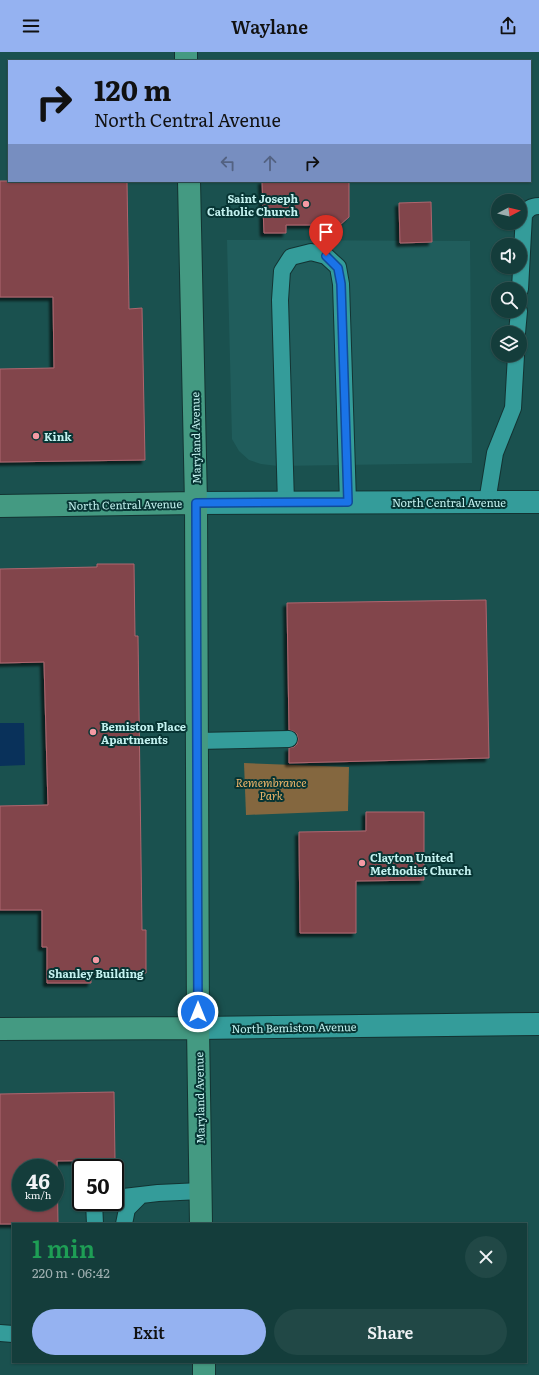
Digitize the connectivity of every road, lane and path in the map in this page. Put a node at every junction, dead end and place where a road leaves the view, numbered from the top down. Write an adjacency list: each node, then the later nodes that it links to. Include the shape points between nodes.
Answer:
1 (189, 182): 8 (main road, Maryland Avenue)
2 (539, 206): 3 (lane, via 528,209 524,215)
3 (520, 282)
4 (516, 362): 6 (lane, via 513,408 495,453)
5 (348, 502): 6 (street, North Central Avenue); 9 (street, North Central Avenue); 9 (lane, via 341,284 338,268 326,256 311,252 291,257 282,271 280,300)
6 (486, 502): 7 (street, North Central Avenue)
7 (539, 502)
8 (196, 503): 9 (street, North Central Avenue); 10 (main road, North Central Avenue); 12 (main road, Maryland Avenue)
9 (286, 503)
10 (0, 506)
11 (289, 739): 12 (lane)
12 (197, 741): 14 (main road, Maryland Avenue)
13 (539, 1024): 14 (street, North Bemiston Avenue)
14 (198, 1028): 15 (main road, North Bemiston Avenue); 16 (main road, Maryland Avenue)
15 (0, 1029)
16 (201, 1191): 17 (lane); 22 (main road, Maryland Avenue)
17 (140, 1195): 18 (lane); 21 (lane, via 127,1209)
18 (124, 1197)
19 (94, 1211): 20 (lane)
20 (95, 1223)
21 (124, 1223)
22 (201, 1223)
23 (0, 1333): 24 (lane)
24 (12, 1334)
25 (204, 1363): 26 (main road)
26 (204, 1375)

